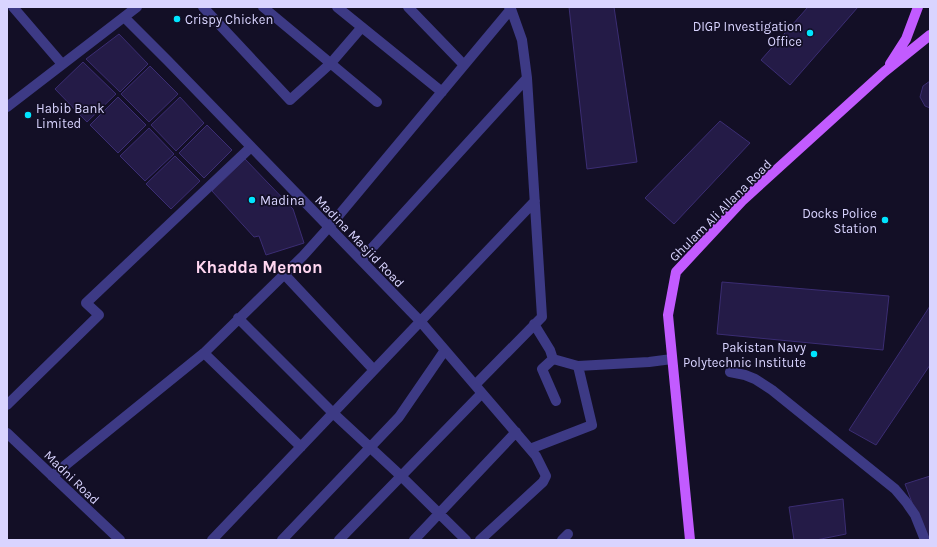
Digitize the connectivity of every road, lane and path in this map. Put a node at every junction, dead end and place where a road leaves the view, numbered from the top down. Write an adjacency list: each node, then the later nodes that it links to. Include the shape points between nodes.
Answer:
1 (13, 7): 12 (street)
2 (137, 7): 9 (street)
3 (203, 7): 13 (street, via 290,100)
4 (263, 7): 13 (street)
5 (337, 7): 10 (street)
6 (408, 7): 14 (street)
7 (918, 7): 15 (main road, via 906,39)
8 (510, 8): 14 (street); 16 (street, via 522,40)
9 (124, 17): 12 (street); 20 (street, Madina Masjid Road)
10 (362, 27): 13 (street); 17 (street)
11 (930, 36): 15 (main road, Ghulam Ali Allana Road)
12 (62, 64): 19 (street)
13 (331, 64): 18 (street)
14 (464, 65): 17 (street)
15 (884, 72): 31 (main road, Ghulam Ali Allana Road, via 742,201 676,272 668,315)
16 (527, 78): 21 (street); 23 (street)
17 (442, 92): 22 (street)
18 (377, 102)
19 (7, 106)
20 (251, 147): 22 (street, Madina Masjid Road); 37 (street, via 86,303 99,315)
21 (535, 201): 26 (street); 27 (street, via 542,317)
22 (329, 227): 23 (street, Madina Masjid Road); 24 (street)
23 (361, 260): 26 (street, Madina Masjid Road)
24 (284, 274): 25 (street); 33 (street)
25 (238, 318): 29 (street); 38 (street)
26 (420, 321): 28 (street, Madina Masjid Road); 33 (street)
27 (534, 324): 30 (street); 35 (street)
28 (445, 350): 35 (street, Madina Masjid Road); 42 (street, via 399,417)
29 (204, 353): 41 (street); 44 (street)
30 (553, 359): 32 (street); 36 (street, via 542,369)
31 (672, 359): 32 (street); 54 (main road, Ghulam Ali Allana Road)
32 (582, 366): 43 (street, via 592,425)
33 (374, 370): 38 (street)
34 (730, 372): 55 (street, via 755,378 772,390 895,489 915,515)
35 (478, 389): 39 (street, Madina Masjid Road); 45 (street)
36 (556, 401)
37 (7, 406)
38 (333, 413): 41 (street); 42 (street)
39 (516, 432): 43 (street, Madina Masjid Road); 46 (street)
40 (7, 433): 44 (street, Madni Road)
41 (301, 447): 48 (street)
42 (370, 447): 45 (street); 49 (street)
43 (533, 452): 53 (street, Madina Masjid Road, via 546,476 543,482)
44 (52, 476): 47 (street, Madni Road)
45 (401, 476): 46 (street); 50 (street)
46 (440, 513): 51 (street); 52 (street)
47 (120, 540)
48 (212, 540)
49 (282, 540)
50 (339, 540)
51 (414, 540)
52 (466, 540)
53 (480, 540)
54 (690, 540)
55 (925, 540)

